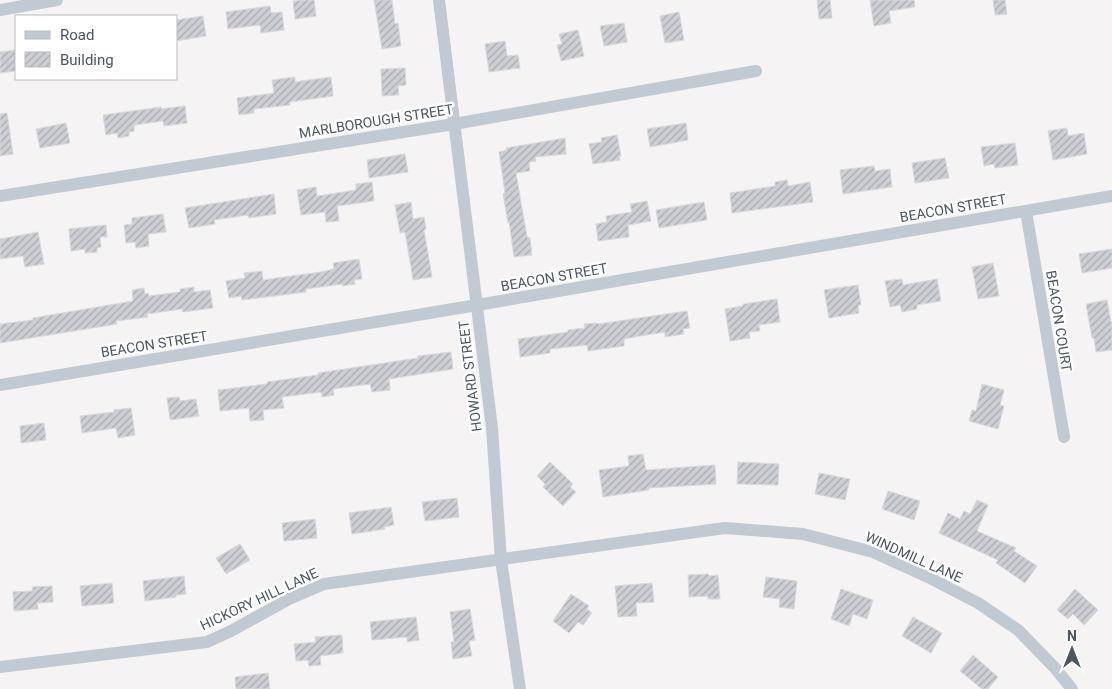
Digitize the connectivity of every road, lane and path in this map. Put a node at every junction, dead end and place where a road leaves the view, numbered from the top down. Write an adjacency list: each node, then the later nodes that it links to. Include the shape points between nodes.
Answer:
1 (57, 0): 3 (street)
2 (439, 0): 5 (street, HOWARD STREET)
3 (0, 10)
4 (756, 70): 5 (street, MARLBOROUGH STREET)
5 (454, 124): 6 (street, MARLBOROUGH STREET); 9 (street, HOWARD STREET)
6 (0, 196)
7 (1112, 196): 8 (street, BEACON STREET)
8 (1026, 211): 9 (street, BEACON STREET); 11 (street, BEACON COURT)
9 (477, 305): 10 (street, BEACON STREET); 12 (street, HOWARD STREET, via 492,428)
10 (0, 385)
11 (1064, 437)
12 (501, 560): 13 (street, HICKORY HILL LANE, via 324,584 207,642); 14 (street, HOWARD STREET); 15 (street, WINDMILL LANE, via 725,528 803,534 873,552 978,603 1018,630)
13 (0, 667)
14 (520, 689)
15 (1072, 689)

